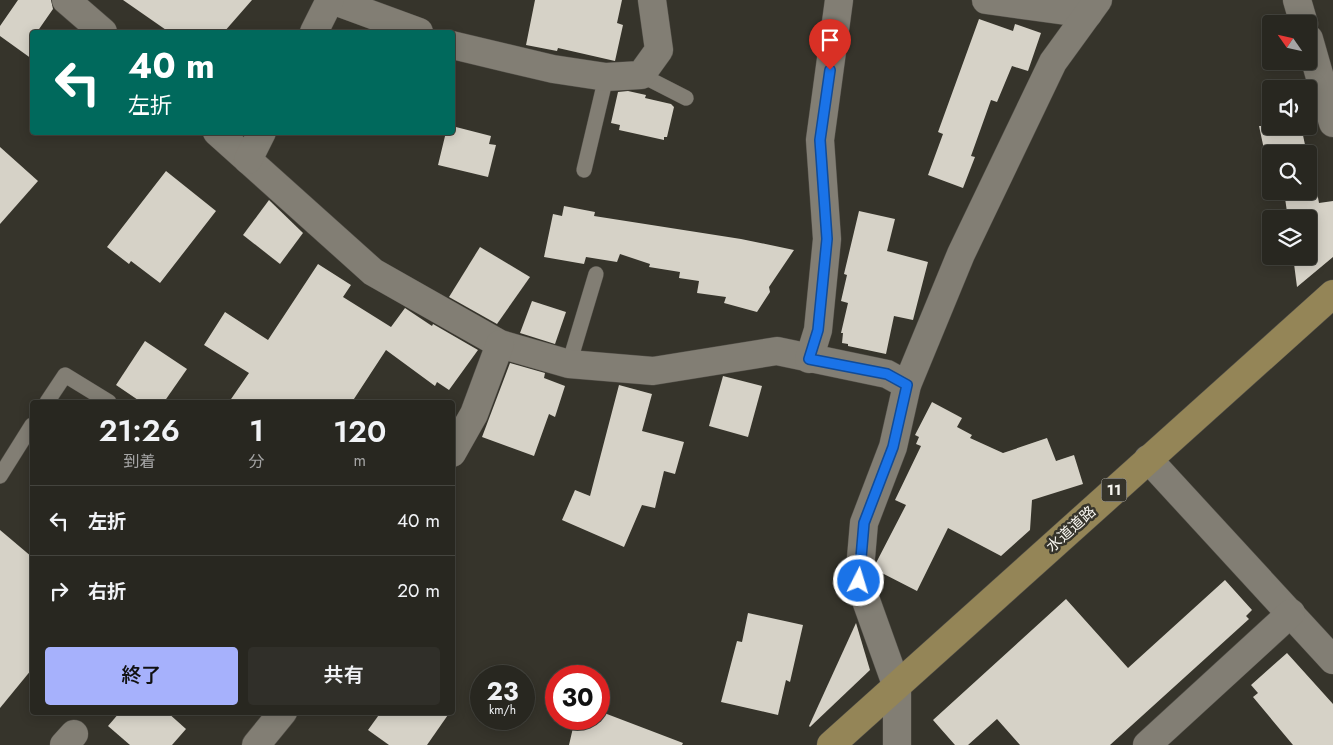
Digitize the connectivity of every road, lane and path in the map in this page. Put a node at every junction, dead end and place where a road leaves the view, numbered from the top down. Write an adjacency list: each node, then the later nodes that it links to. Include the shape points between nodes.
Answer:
1 (66, 0): 9 (street)
2 (331, 0): 10 (street); 11 (street)
3 (652, 0): 14 (street, via 659,50)
4 (839, 0): 25 (street, via 820,140 827,239 818,330)
5 (986, 0): 7 (street)
6 (1297, 0): 8 (street)
7 (1093, 7): 27 (street, via 1049,71 961,254)
8 (1301, 15)
9 (101, 30)
10 (315, 30)
11 (414, 30)
12 (455, 46): 15 (street, via 553,69)
13 (1318, 70): 17 (street)
14 (642, 75): 15 (street); 16 (lane)
15 (606, 77): 21 (lane)
16 (686, 98)
17 (1333, 123)
18 (220, 135): 20 (street)
19 (260, 135): 20 (street)
20 (248, 160): 24 (street, via 373,272)
21 (584, 170)
22 (596, 274): 26 (lane)
23 (1333, 294): 32 (main road, 水道道路 / 11)
24 (500, 344): 26 (street); 31 (street, via 474,414)
25 (809, 359): 26 (street, via 777,351 653,371); 27 (street, via 887,374)
26 (569, 364)
27 (907, 385): 36 (street, via 893,447 864,523 859,581)
28 (48, 400): 29 (lane, via 65,374)
29 (106, 400)
30 (30, 428): 33 (lane)
31 (455, 448)
32 (1148, 459): 34 (street); 36 (main road, 水道道路 / 11)
33 (0, 476)
34 (1291, 613): 35 (street); 41 (street)
35 (1333, 660)
36 (897, 687): 39 (main road, 水道道路 / 11); 40 (street)
37 (281, 715): 38 (street)
38 (256, 745)
39 (831, 745)
40 (897, 745)
41 (1147, 745)

